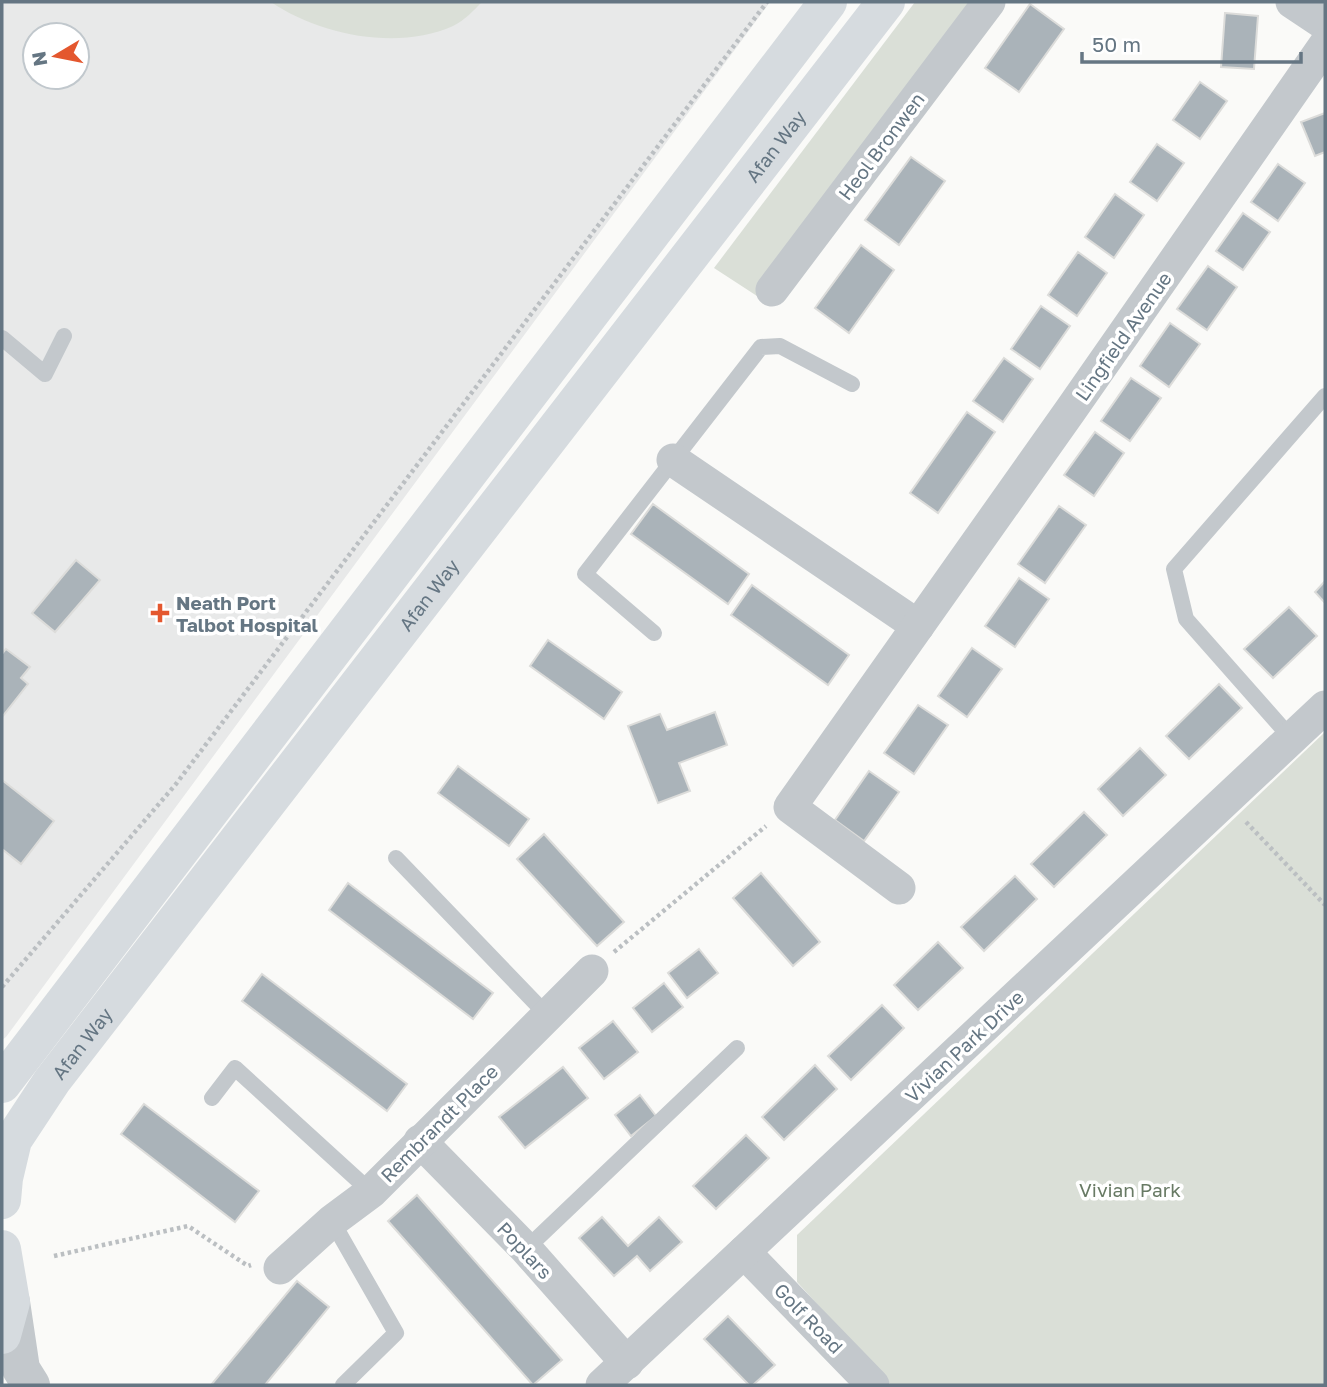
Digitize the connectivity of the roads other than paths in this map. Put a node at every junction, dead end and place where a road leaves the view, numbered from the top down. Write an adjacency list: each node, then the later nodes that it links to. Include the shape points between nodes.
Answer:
1 (828, 2): 22 (main road, Afan Way)
2 (886, 2): 26 (main road, Afan Way, via 52,1082 13,1140)
3 (989, 2): 7 (street, Heol Bronwen)
4 (1292, 2): 5 (street)
5 (1325, 24)
6 (1325, 45): 13 (street, Lingfield Avenue)
7 (772, 290)
8 (64, 336): 9 (lane, via 46,374)
9 (2, 338)
10 (852, 384): 12 (lane, via 780,346 761,347)
11 (1325, 396): 16 (lane, via 1174,569 1186,619)
12 (673, 460): 13 (street); 14 (lane, via 585,574)
13 (918, 625): 18 (street, Lingfield Avenue, via 790,807)
14 (654, 633)
15 (1325, 707): 16 (street, Vivian Park Drive)
16 (1292, 738): 30 (street, Vivian Park Drive)
17 (396, 858): 20 (lane)
18 (899, 887)
19 (592, 971): 20 (street, Rembrandt Place)
20 (547, 1015): 24 (street, Rembrandt Place)
21 (737, 1048): 29 (lane)
22 (2, 1084)
23 (212, 1098): 25 (lane, via 236,1068)
24 (420, 1141): 25 (street, Rembrandt Place); 29 (street, Poplars)
25 (371, 1192): 27 (street, Rembrandt Place)
26 (2, 1200)
27 (332, 1221): 31 (street, Rembrandt Place); 35 (lane, via 396,1333)
28 (2, 1249): 32 (main road)
29 (526, 1249): 33 (street, Poplars)
30 (744, 1251): 33 (street, Vivian Park Drive); 37 (street, Golf Road)
31 (280, 1268)
32 (6, 1319): 34 (street, via 21,1369)
33 (627, 1363): 36 (street, Vivian Park Drive)
34 (31, 1385)
35 (343, 1385)
36 (602, 1385)
37 (873, 1385)

